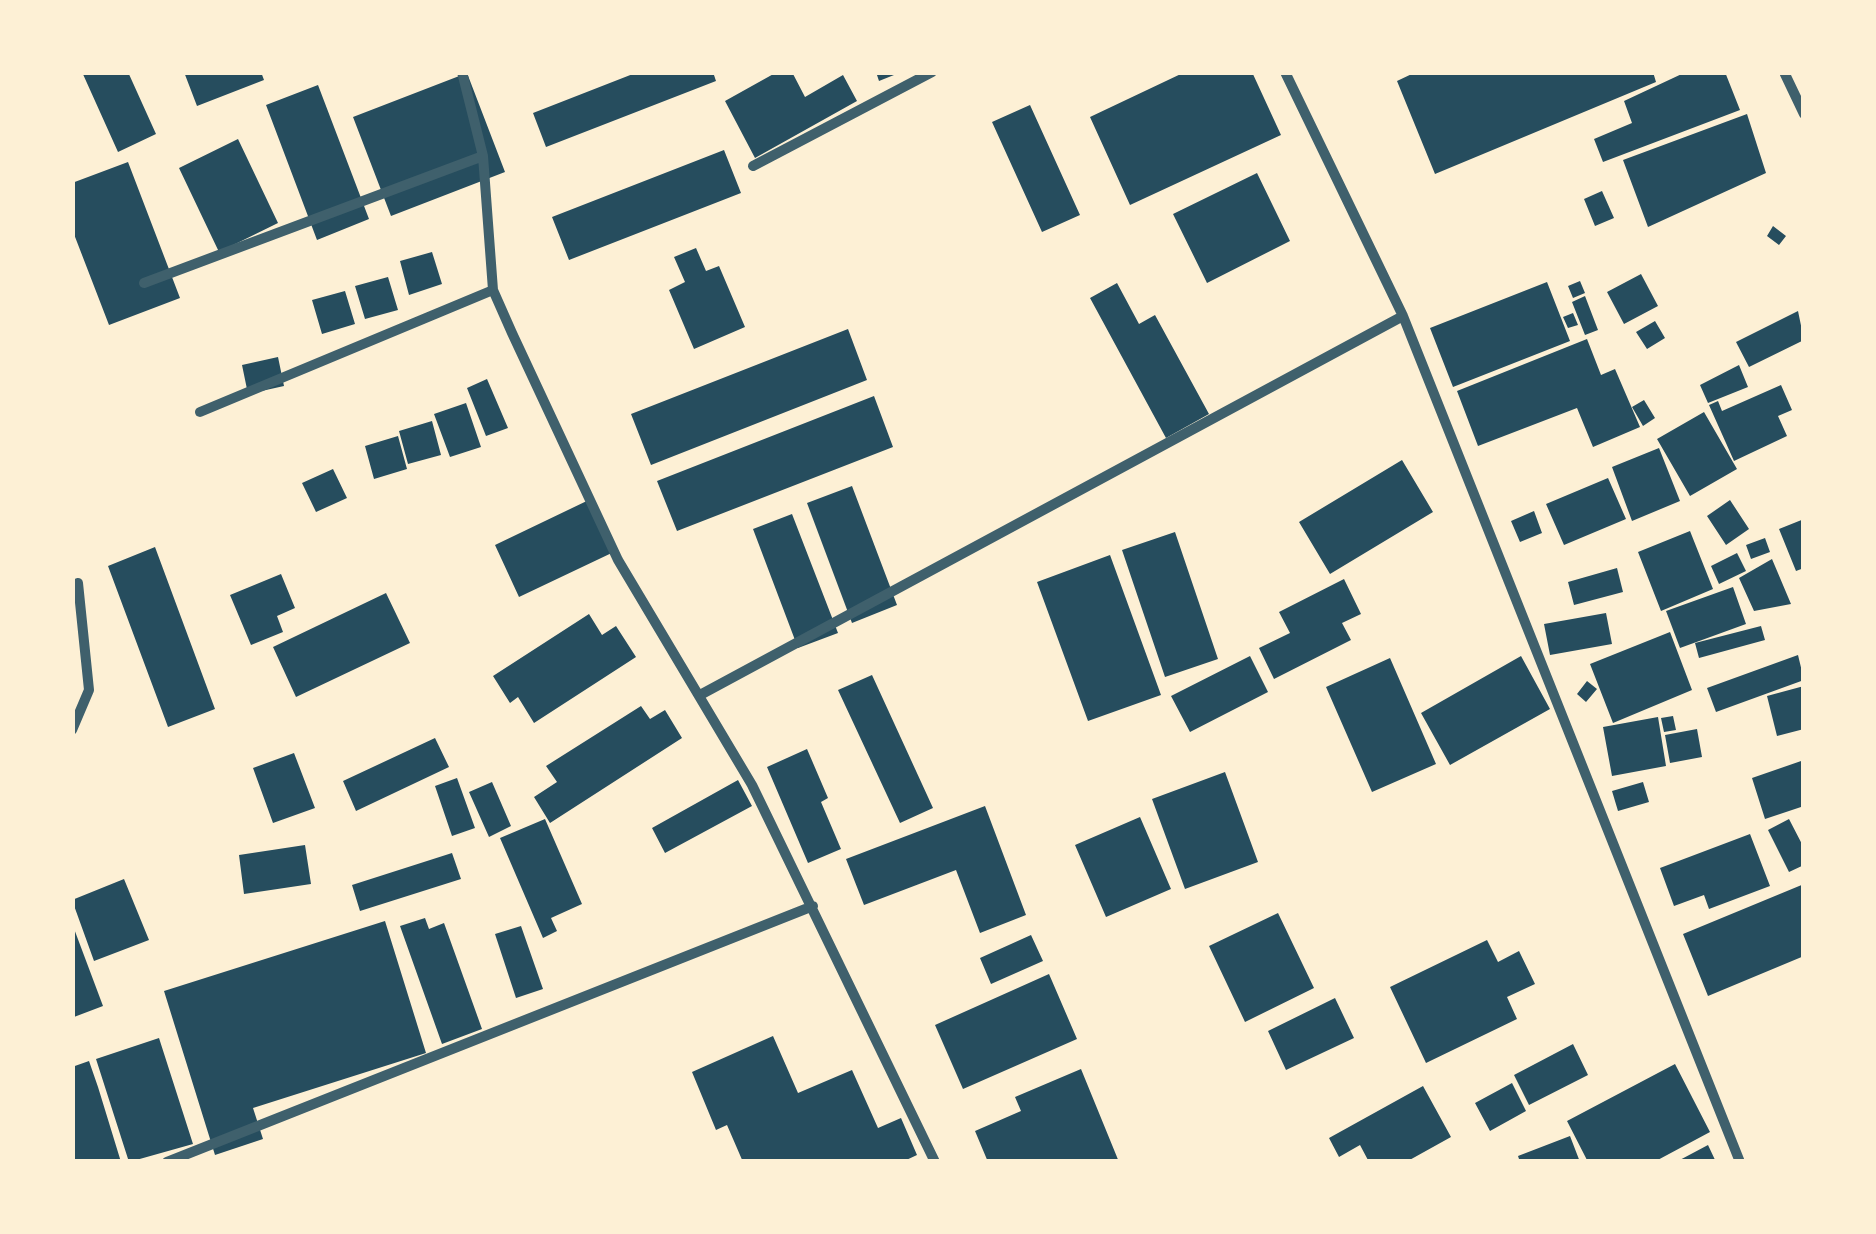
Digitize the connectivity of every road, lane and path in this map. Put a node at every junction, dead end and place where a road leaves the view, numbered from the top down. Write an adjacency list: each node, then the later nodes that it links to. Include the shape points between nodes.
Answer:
1 (462, 72): 6 (street)
2 (932, 72): 7 (street)
3 (1285, 72): 10 (street)
4 (1784, 72): 5 (street)
5 (1804, 114)
6 (483, 156): 8 (street); 9 (street)
7 (753, 166)
8 (144, 283)
9 (493, 290): 11 (street); 13 (street, via 618,560)
10 (1403, 316): 13 (street); 18 (street)
11 (200, 412)
12 (78, 583): 14 (street, via 89,690)
13 (700, 695): 15 (street)
14 (72, 730)
15 (813, 906): 16 (street); 17 (street)
16 (166, 1162)
17 (936, 1162)
18 (1740, 1162)

